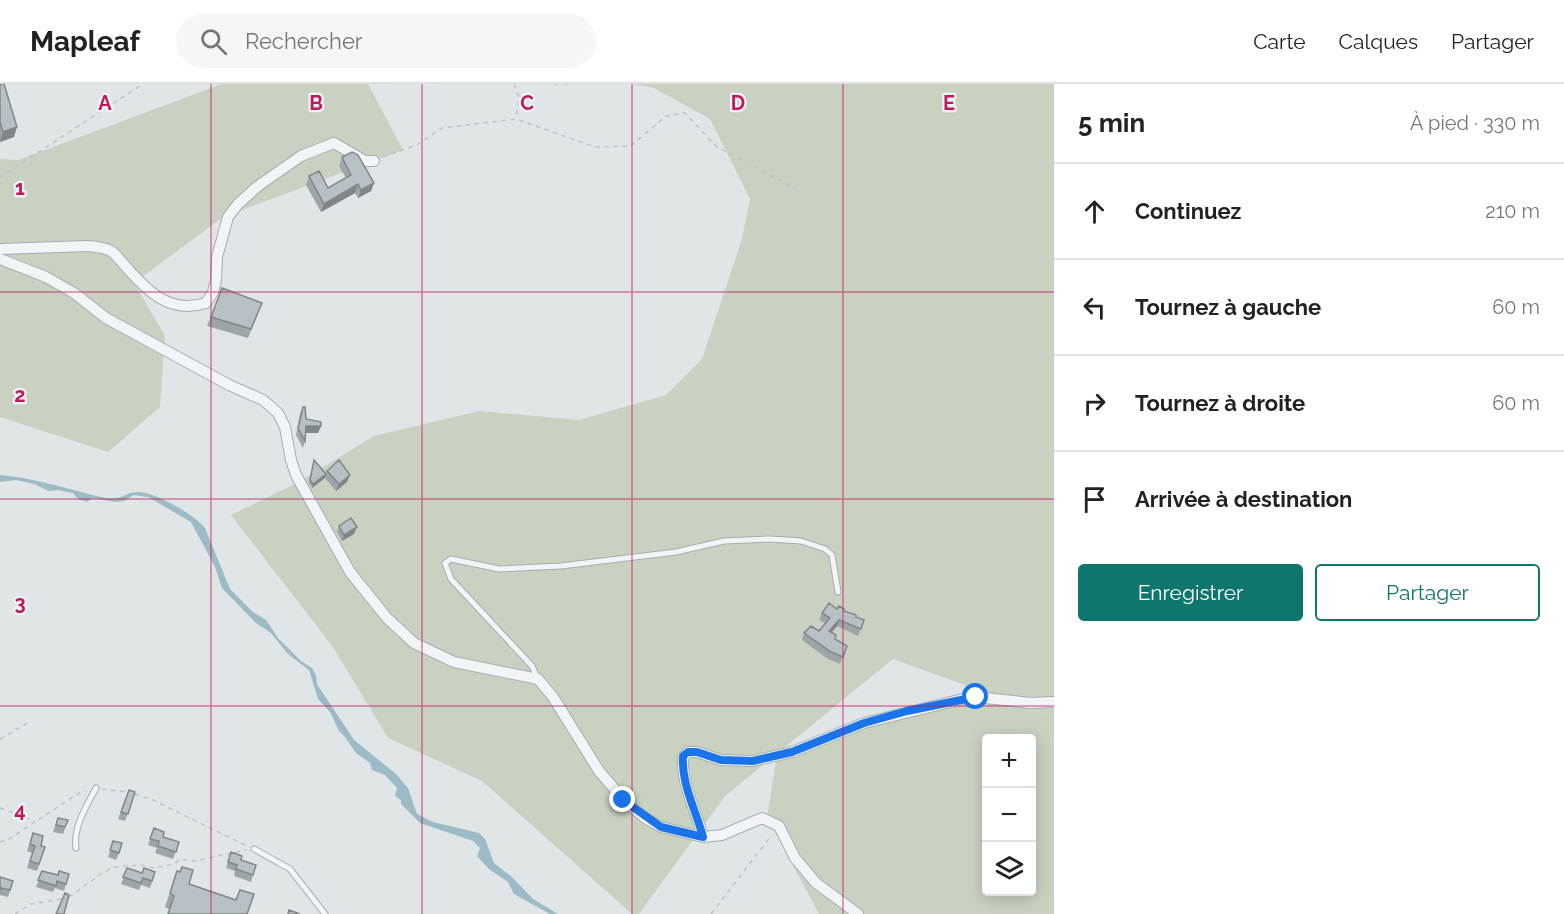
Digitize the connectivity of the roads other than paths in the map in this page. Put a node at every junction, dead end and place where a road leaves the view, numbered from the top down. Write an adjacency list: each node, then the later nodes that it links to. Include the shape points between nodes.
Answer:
1 (374, 161): 2 (street, via 365,161 334,143 301,156 258,186 228,217 213,292 206,303 193,308 160,299 113,252 101,247)
2 (0, 249)
3 (0, 259): 5 (street, via 46,277 106,318 263,400 278,413 296,475 350,572 387,618 414,643 454,662)
4 (838, 592): 5 (lane, via 832,555 801,541 724,541 561,566 499,569 451,559 445,563 451,579 532,666)
5 (538, 679): 8 (street, via 623,800 661,827)
6 (1054, 702): 8 (street, via 976,697 864,723 792,752 753,761 721,760 688,752 683,756 684,781)
7 (96, 788): 9 (lane, via 82,815)
8 (703, 837): 12 (street, via 722,835 762,818 777,824 795,858 816,883)
9 (76, 848)
10 (254, 849): 11 (lane, via 290,869)
11 (325, 914)
12 (858, 914)

